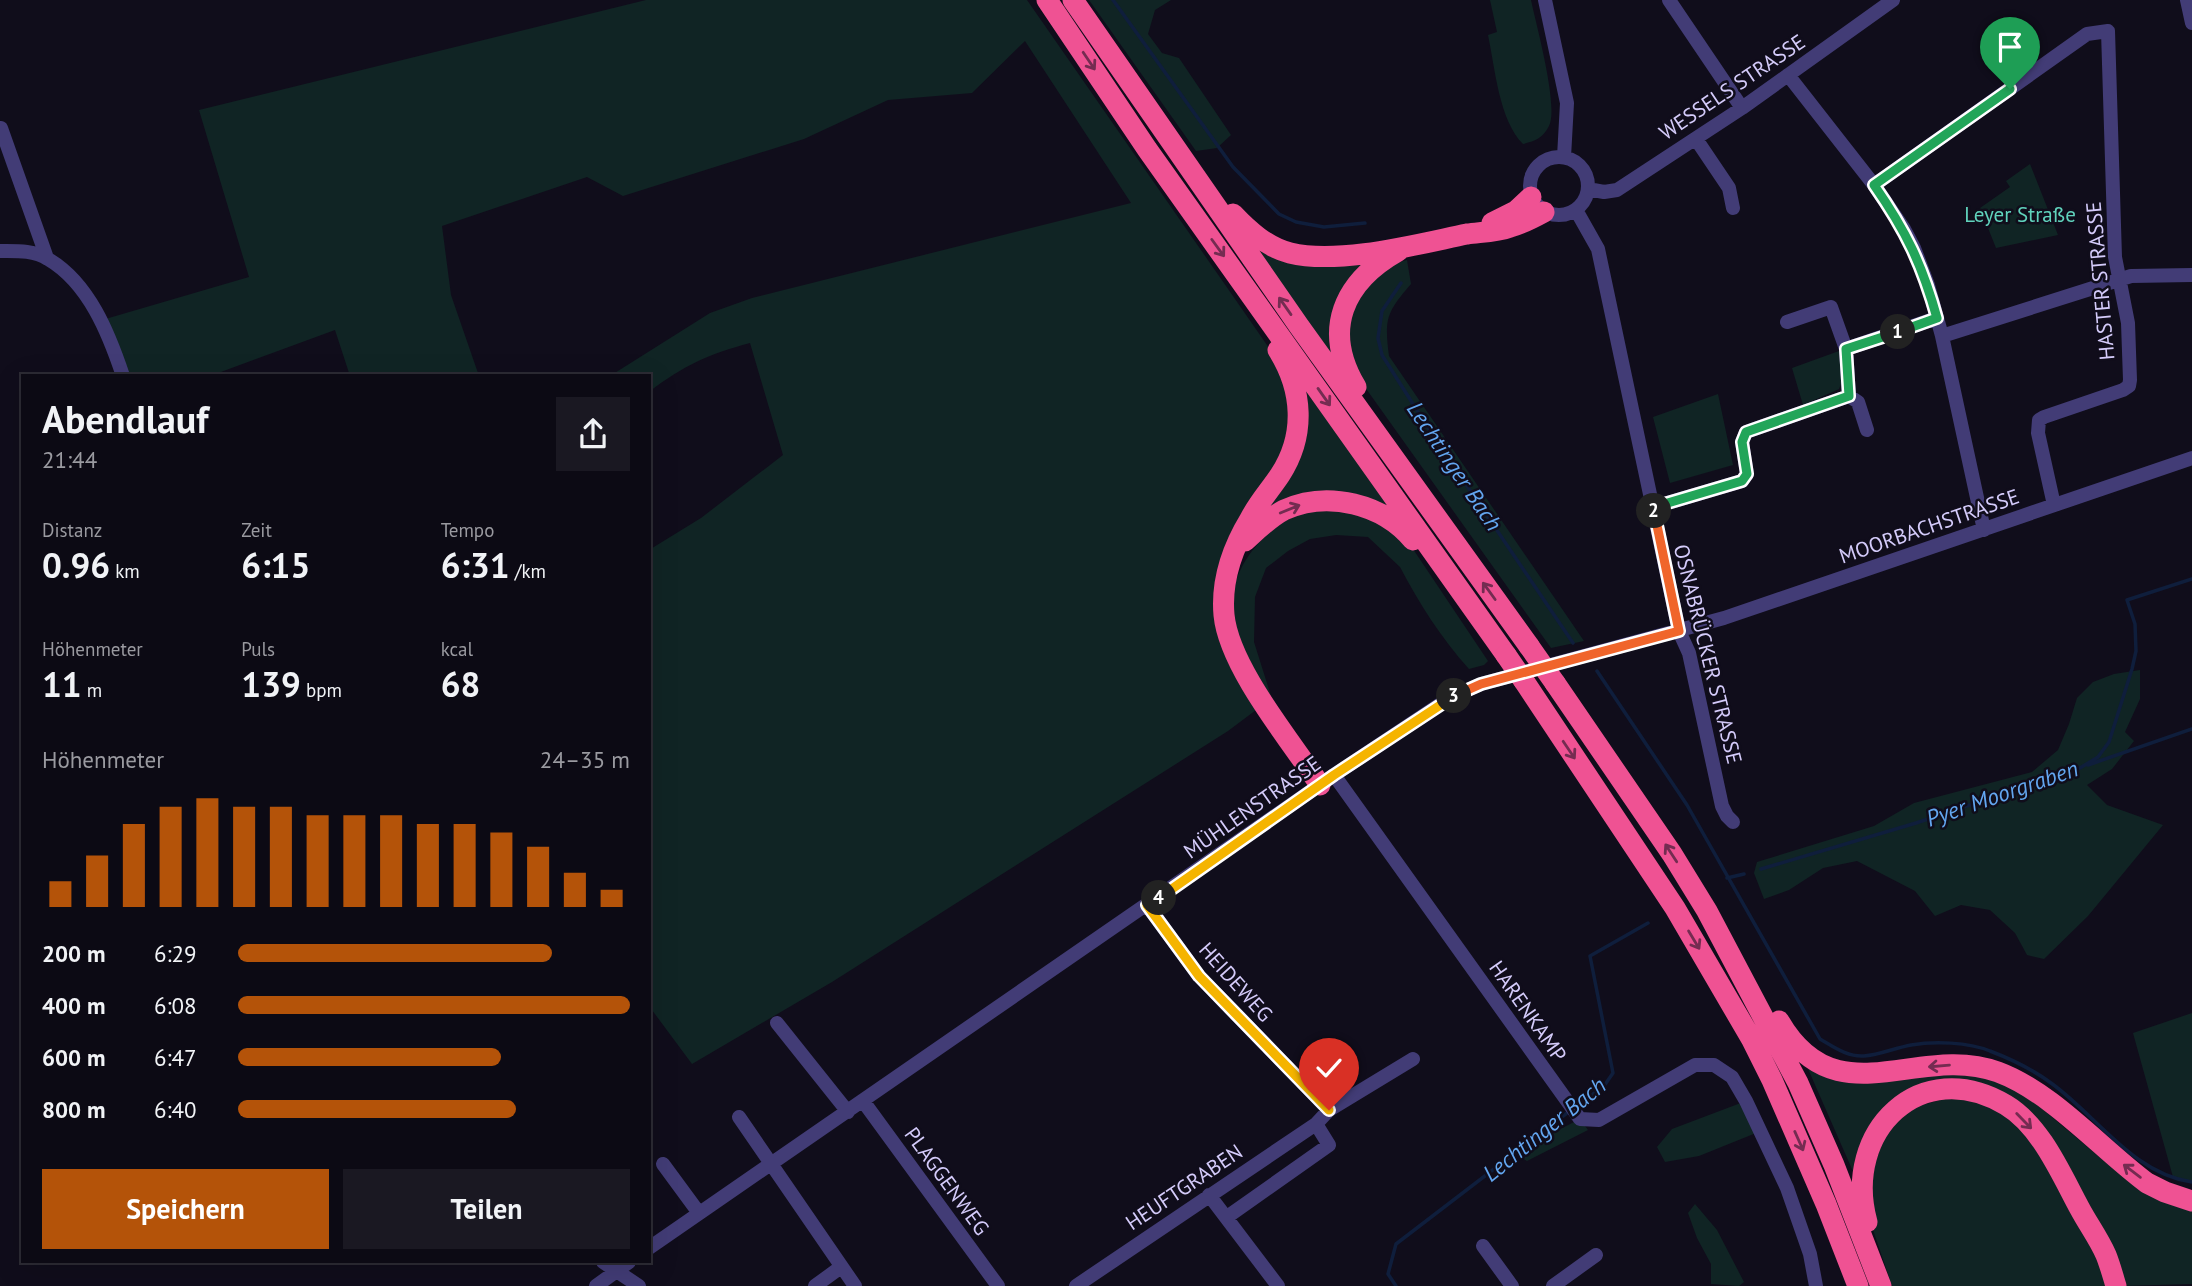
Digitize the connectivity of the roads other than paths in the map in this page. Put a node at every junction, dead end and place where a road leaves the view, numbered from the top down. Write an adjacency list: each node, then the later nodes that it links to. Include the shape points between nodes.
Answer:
1 (1047, 0): 24 (highway, one-way to 24)
2 (1073, 0): 12 (highway)
3 (1545, 0): 13 (street, via 1567,103)
4 (1669, 0): 9 (street)
5 (2187, 0): 7 (street)
6 (1885, 3): 8 (street, WESSELS STRASSE)
7 (2192, 23)
8 (1788, 75): 9 (street, WESSELS STRASSE); 14 (street)
9 (1742, 108): 11 (street, WESSELS STRASSE)
10 (1, 128): 21 (street)
11 (1696, 139): 15 (street, WESSELS STRASSE, via 1617,190); 17 (street, via 1729,188)
12 (1175, 147): 19 (highway, via 1189,153 1232,213 1269,244 1315,256); 31 (highway, one-way to 12)
13 (1564, 157): 15 (street, via 1579,165); 16 (street, via 1547,159 1534,170 1529,183)
14 (1874, 185): 23 (street, HASTER STRASSE, via 2087,34 2108,30); 25 (street, via 1914,248)
15 (1588, 189): 18 (street)
16 (1538, 205): 18 (street, via 1560,216); 19 (highway, via 1471,234)
17 (1733, 208)
18 (1576, 210): 35 (street, OSNABRÜCKER STRASSE, via 1598,249)
19 (1404, 248): 31 (highway, via 1364,275 1344,304 1341,318 1340,349 1365,401)
20 (0, 251): 21 (street)
21 (47, 258): 29 (street, via 82,290 102,320)
22 (2192, 275): 23 (street)
23 (2119, 279): 27 (street); 34 (street, HASTER STRASSE, via 2128,323 2129,386 2039,420)
24 (1256, 301): 37 (highway, via 1260,320 1287,365 1300,416 1291,454 1249,520); 39 (highway, one-way to 39)
25 (1937, 318): 27 (street); 28 (street)
26 (1787, 322): 28 (street, via 1831,307)
27 (1942, 336): 36 (street)
28 (1846, 349): 30 (street)
29 (122, 374)
30 (1849, 396): 32 (street, via 1858,402); 35 (street, via 1746,432 1742,442 1747,474 1742,481)
31 (1368, 421): 43 (highway, one-way to 31, bridge, via 1555,683)
32 (1867, 430)
33 (2192, 458): 34 (street, MOORBACHSTRASSE)
34 (2054, 505): 36 (street, MOORBACHSTRASSE)
35 (1654, 507): 38 (street, OSNABRÜCKER STRASSE)
36 (1984, 530): 38 (street, MOORBACHSTRASSE)
37 (1236, 550): 39 (highway, one-way to 39, via 1263,524 1306,503 1332,500 1374,510 1403,528 1492,648); 40 (highway, via 1224,596 1228,634 1244,669)
38 (1679, 631): 40 (street, MÜHLENSTRASSE, via 1481,684 1448,699); 41 (street, OSNABRÜCKER STRASSE, via 1689,653 1722,806)
39 (1504, 654): 61 (highway, one-way to 61, bridge, via 1675,908 1752,1040)
40 (1327, 780): 42 (street, MÜHLENSTRASSE); 75 (street, HARENKAMP, via 1580,1119 1599,1120 1695,1065 1714,1065 1732,1077 1787,1188)
41 (1733, 822)
42 (1147, 905): 46 (street, MÜHLENSTRASSE); 47 (street, HEIDEWEG, via 1199,976)
43 (1707, 911): 54 (highway, one-way to 43, via 2147,1183 2042,1095 1995,1070 1946,1065 1860,1074 1820,1064 1791,1041 1722,923); 57 (highway, via 1798,1083)
44 (777, 1023): 48 (street)
45 (1413, 1059): 47 (street, HEUFTGRABEN)
46 (863, 1101): 48 (street, MÜHLENSTRASSE); 70 (street, PLAGGENWEG)
47 (1329, 1110): 50 (street, HEUFTGRABEN)
48 (848, 1112): 52 (street, MÜHLENSTRASSE)
49 (739, 1117): 52 (street)
50 (1316, 1124): 53 (street, HEUFTGRABEN); 56 (street, via 1329,1145)
51 (663, 1164): 55 (street)
52 (771, 1166): 55 (street, MÜHLENSTRASSE); 64 (street)
53 (1209, 1195): 56 (street); 71 (street, HEUFTGRABEN)
54 (2192, 1201)
55 (699, 1213): 59 (street, MÜHLENSTRASSE)
56 (1227, 1217): 72 (street)
57 (1866, 1245): 78 (highway); 79 (highway, one-way to 79, via 1863,1162 1882,1122 1915,1097 1963,1090 2009,1106 2030,1126 2105,1255)
58 (1483, 1246): 73 (street)
59 (651, 1247)
60 (1596, 1255): 74 (street)
61 (1848, 1261): 76 (highway); 77 (highway)
62 (605, 1263): 65 (street)
63 (628, 1263): 65 (street)
64 (841, 1267): 68 (street); 69 (street)
65 (617, 1270): 66 (street); 67 (street)
66 (596, 1286)
67 (639, 1286)
68 (816, 1286)
69 (855, 1286)
70 (998, 1286)
71 (1076, 1286)
72 (1278, 1286)
73 (1512, 1286)
74 (1553, 1286)
75 (1816, 1286)
76 (1847, 1286)
77 (1858, 1286)
78 (1881, 1286)
79 (2116, 1286)

